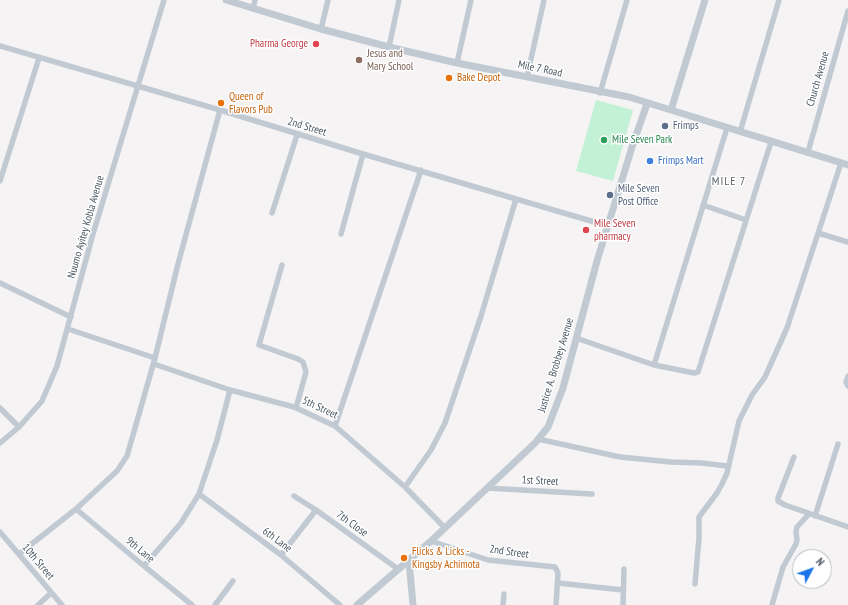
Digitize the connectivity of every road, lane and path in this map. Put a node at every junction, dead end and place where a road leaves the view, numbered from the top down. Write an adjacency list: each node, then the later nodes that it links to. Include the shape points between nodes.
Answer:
1 (164, 0): 19 (street, Nuumo Ayitey Kobla Avenue)
2 (226, 0): 11 (street, Mile 7 Road)
3 (255, 0): 11 (street)
4 (328, 0): 13 (street)
5 (399, 0): 15 (street)
6 (471, 0): 17 (street)
7 (544, 0): 18 (street)
8 (627, 0): 20 (street)
9 (705, 0): 23 (street)
10 (779, 0): 25 (street)
11 (253, 9): 13 (street, Mile 7 Road)
12 (848, 11): 28 (street, Church Avenue)
13 (321, 30): 15 (street, Mile 7 Road)
14 (0, 46): 16 (street, 2nd Street)
15 (389, 47): 17 (street, Mile 7 Road)
16 (39, 58): 19 (street, 2nd Street); 33 (street)
17 (457, 63): 18 (street, Mile 7 Road)
18 (527, 77): 20 (street, Mile 7 Road)
19 (138, 86): 22 (street, 2nd Street); 44 (street, Nuumo Ayitey Kobla Avenue)
20 (600, 92): 21 (street, Mile 7 Road, via 629,97)
21 (647, 104): 23 (street, Mile 7 Road); 38 (street, Justice A. Brobbey Avenue)
22 (220, 110): 26 (street, 2nd Street); 47 (street)
23 (671, 110): 24 (street, Mile 7 Road)
24 (727, 128): 25 (street, Mile 7 Road); 35 (street)
25 (740, 132): 27 (street, Mile 7 Road)
26 (297, 134): 29 (street, 2nd Street); 36 (street)
27 (771, 142): 28 (street, Mile 7 Road); 37 (street)
28 (808, 152): 30 (street, Mile 7 Road)
29 (363, 154): 32 (street, 2nd Street); 40 (street)
30 (840, 163): 31 (street, Mile 7 Road); 39 (street)
31 (848, 166)
32 (421, 170): 34 (street, 2nd Street); 54 (street)
33 (0, 181)
34 (516, 199): 38 (street, 2nd Street); 61 (street, via 445,423 431,450)
35 (703, 206): 37 (street); 48 (street)
36 (272, 213)
37 (746, 220): 48 (street, via 698,372)
38 (608, 226): 46 (street, Justice A. Brobbey Avenue)
39 (818, 233): 41 (street); 60 (street, via 787,328 765,377 752,395 739,421)
40 (340, 234)
41 (848, 242)
42 (282, 265): 53 (street, via 259,345 303,362 306,372)
43 (0, 283): 44 (street)
44 (71, 317): 45 (street, Nuumo Ayitey Kobla Avenue)
45 (68, 329): 47 (street, 5th Street); 55 (street, Nuumo Ayitey Kobla Avenue, via 57,366 42,401)
46 (576, 338): 48 (street); 56 (street, Justice A. Brobbey Avenue, via 563,388 550,423)
47 (154, 361): 51 (street, 5th Street); 66 (street, via 124,463)
48 (654, 365)
49 (848, 376): 50 (street)
50 (848, 386)
51 (230, 390): 53 (street, 5th Street); 63 (street)
52 (0, 408): 55 (street)
53 (296, 408): 54 (street, 5th Street)
54 (336, 426): 61 (street, 5th Street)
55 (19, 427): 57 (street, Nuumo Ayitey Kobla Avenue)
56 (538, 439): 60 (street, via 620,457); 62 (street, Justice A. Brobbey Avenue)
57 (0, 443)
58 (838, 444): 69 (street)
59 (794, 457): 68 (street, via 778,501)
60 (728, 466): 82 (street, via 727,474 717,493 698,517)
61 (405, 487): 71 (street, 5th Street)
62 (486, 488): 64 (street, 1st Street); 71 (street, Justice A. Brobbey Avenue)
63 (199, 494): 75 (street, 6th Lane); 77 (street, via 181,523)
64 (592, 494)
65 (294, 496): 67 (street, 7th Close)
66 (76, 509): 74 (street); 77 (street, 9th Lane)
67 (316, 510): 75 (street); 78 (street, 7th Close)
68 (809, 514): 69 (street); 96 (street, via 797,527 796,544 783,567)
69 (815, 516): 70 (street)
70 (848, 527)
71 (445, 528): 73 (street, Justice A. Brobbey Avenue)
72 (0, 532): 74 (street, 10th Street)
73 (431, 541): 76 (street, Justice A. Brobbey Avenue); 81 (street, 2nd Street, via 488,560 555,567)
74 (18, 554): 84 (street, 10th Street)
75 (281, 554): 90 (street, 6th Lane)
76 (409, 561): 78 (street, Justice A. Brobbey Avenue); 92 (street)
77 (144, 566): 88 (street, 9th Lane)
78 (398, 569): 91 (street, Justice A. Brobbey Avenue)
79 (624, 569): 83 (street)
80 (233, 581): 89 (street)
81 (558, 583): 83 (street); 94 (street)
82 (695, 584)
83 (623, 590): 95 (street)
84 (51, 593): 86 (street); 87 (street, 10th Street)
85 (504, 594): 93 (street)
86 (38, 605)
87 (62, 605)
88 (192, 605)
89 (215, 605)
90 (340, 605)
91 (357, 605)
92 (413, 605)
93 (503, 605)
94 (556, 605)
95 (623, 605)
96 (772, 605)

